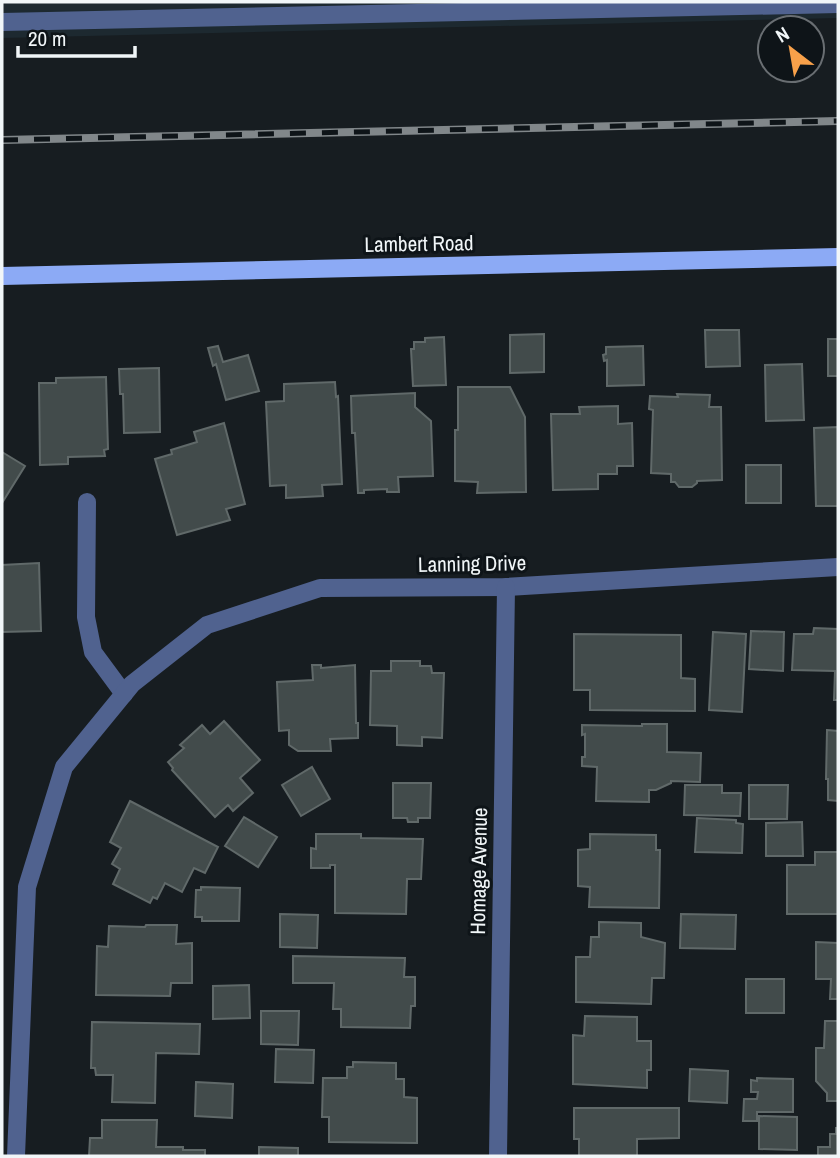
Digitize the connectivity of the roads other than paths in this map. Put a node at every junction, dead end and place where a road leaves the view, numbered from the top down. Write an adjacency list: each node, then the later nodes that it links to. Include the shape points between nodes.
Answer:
1 (838, 4): 2 (street)
2 (2, 22)
3 (838, 257): 4 (main road, Lambert Road)
4 (2, 276)
5 (87, 502): 8 (street, via 86,617 93,652)
6 (838, 567): 7 (street, Lanning Drive)
7 (506, 587): 8 (street, Lanning Drive, via 320,588 207,625); 10 (street, Homage Avenue)
8 (128, 689): 9 (street, Lanning Drive, via 64,768 27,887)
9 (16, 1156)
10 (498, 1156)

